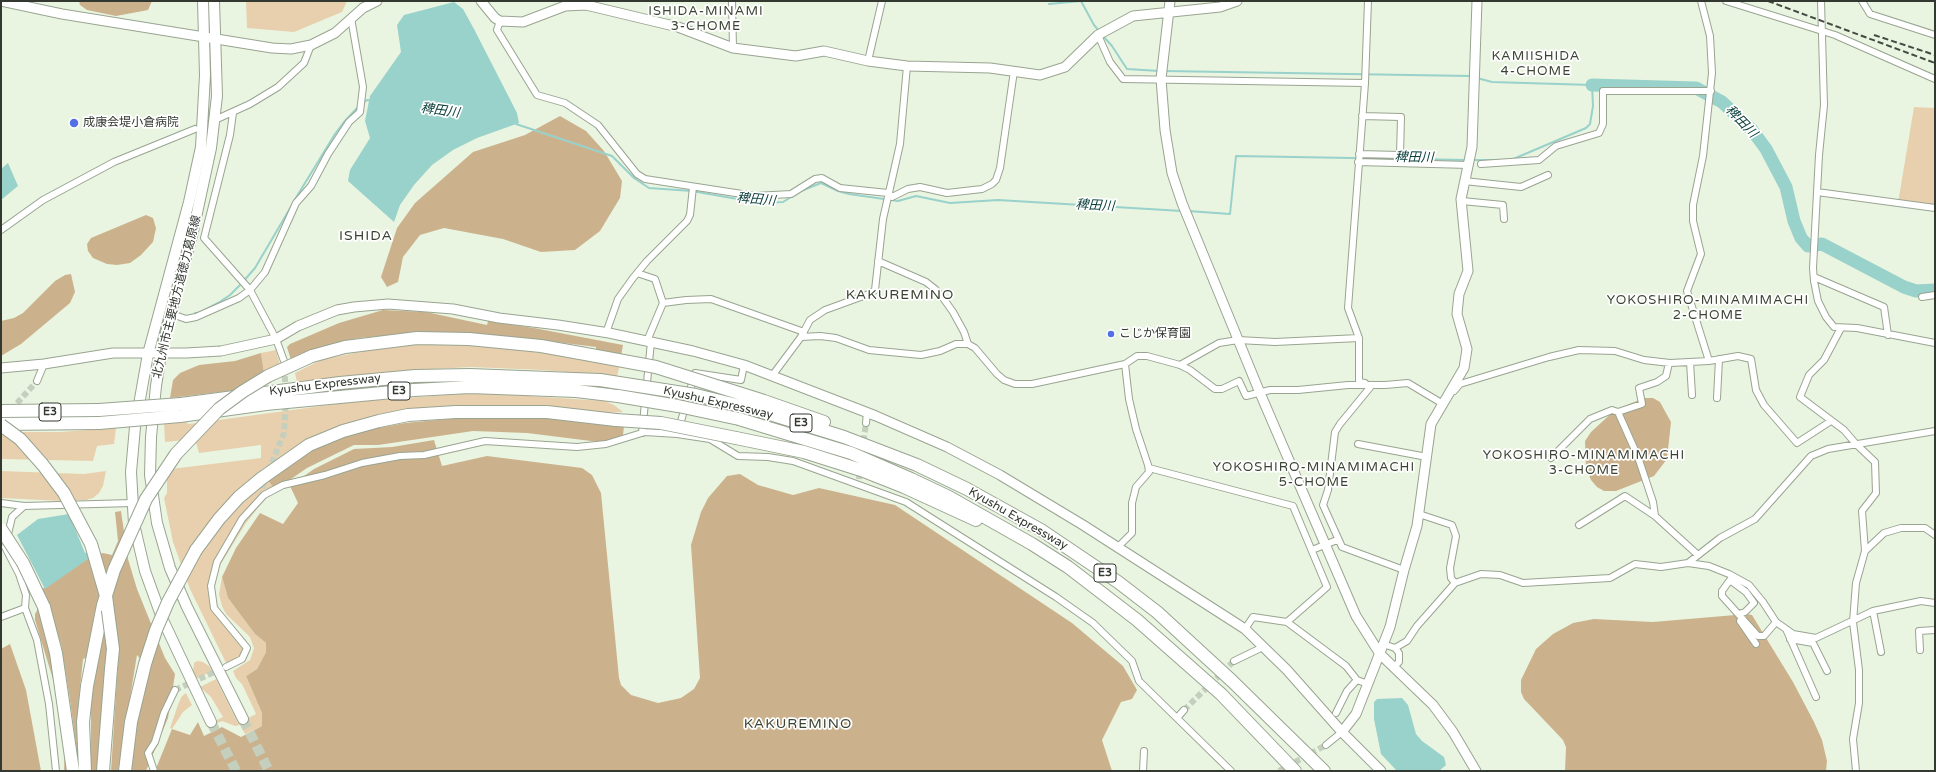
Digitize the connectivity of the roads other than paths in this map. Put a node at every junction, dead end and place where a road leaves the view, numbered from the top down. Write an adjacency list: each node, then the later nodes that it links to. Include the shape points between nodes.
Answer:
1 (1, 1): 23 (street, via 62,14)
2 (203, 1): 23 (main road, 北九州市主要地方道徳力葛原線)
3 (214, 1): 24 (main road, 北九州市主要地方道徳力葛原線)
4 (377, 1): 18 (street)
5 (481, 1): 19 (street)
6 (732, 1): 26 (street)
7 (882, 1): 27 (street)
8 (1170, 1): 17 (street)
9 (1237, 1): 17 (street, via 1220,7)
10 (1368, 1): 32 (street)
11 (1477, 1): 40 (street, via 1472,147)
12 (1701, 1): 33 (street, via 1710,36)
13 (1726, 1): 20 (street)
14 (1821, 1): 20 (street)
15 (1862, 1): 22 (street, via 1870,14)
16 (586, 3): 19 (street, via 565,6 523,22); 26 (street, via 678,27)
17 (1169, 12): 21 (street, via 1133,16); 31 (street)
18 (351, 18): 25 (street, via 334,33); 54 (street, via 363,87 360,112 349,122 311,186 296,203 265,272)
19 (500, 21): 44 (street, via 497,30 537,95 564,103 598,125 612,140 629,167 645,179)
20 (1822, 31): 30 (street); 45 (street, via 1824,105)
21 (1098, 35): 29 (street, via 1065,67 1040,75); 31 (street, via 1110,62 1122,79)
22 (1935, 35)
23 (205, 37): 24 (street); 69 (main road, 北九州市主要地方道徳力葛原線, via 201,146 189,202)
24 (216, 38): 25 (street, via 272,48 291,49); 58 (main road, 北九州市主要地方道徳力葛原線, via 217,96 211,148)
25 (311, 45): 34 (street, via 304,63 278,87)
26 (733, 48): 27 (street, via 796,56 824,51)
27 (868, 61): 28 (street)
28 (907, 66): 29 (street); 46 (street, via 900,144)
29 (1014, 71): 46 (street, via 1000,168 992,184 982,189 947,193 920,187 908,189 892,197)
30 (1935, 79)
31 (1161, 80): 32 (street); 65 (street, via 1164,130 1175,180)
32 (1365, 83): 35 (street)
33 (1711, 91): 41 (street, via 1603,91 1603,124 1599,133 1556,146 1539,160); 73 (street, via 1703,156 1693,205 1693,221 1701,259 1687,291)
34 (233, 113): 36 (street); 54 (street, via 230,135 204,238)
35 (1362, 116): 38 (street); 38 (street, via 1401,117 1400,155)
36 (217, 119)
37 (195, 129): 50 (street, via 114,162 43,200)
38 (1359, 154): 39 (street)
39 (1358, 162): 40 (street); 63 (street, via 1348,308)
40 (1469, 164): 43 (street)
41 (1481, 164)
42 (1548, 175): 43 (street, via 1521,187)
43 (1464, 181): 47 (street)
44 (693, 187): 46 (street, via 755,196 791,194 815,179 822,178 840,188); 52 (street, via 687,221)
45 (1817, 192): 48 (street); 53 (street)
46 (888, 193): 51 (street)
47 (1462, 201): 49 (street, via 1504,205); 87 (street, via 1468,271 1459,294 1457,314 1467,349 1464,368)
48 (1935, 208)
49 (1504, 219)
50 (1, 230)
51 (878, 261): 61 (street, via 875,290 825,310 810,320); 68 (street, via 926,282 953,312)
52 (637, 273): 57 (street, via 655,280); 60 (street, via 618,299)
53 (1814, 277): 59 (street, via 1818,301 1826,317 1834,327); 62 (street, via 1884,307)
54 (250, 290): 58 (street, via 239,298 196,317 186,320); 64 (street)
55 (1935, 296): 56 (street)
56 (1922, 297)
57 (663, 303): 61 (street, via 711,299); 66 (street)
58 (172, 314): 70 (main road, 北九州市主要地方道徳力葛原線)
59 (1841, 328): 62 (street, via 1858,328); 92 (street, via 1824,360 1809,375 1800,397)
60 (606, 333): 64 (street, via 453,309 388,304 354,307 322,315); 66 (street)
61 (803, 335): 68 (street, via 836,338 873,350 915,354 935,352 956,344); 81 (street)
62 (1888, 335): 67 (street)
63 (1359, 338): 65 (street, via 1275,342); 83 (street, via 1359,382)
64 (276, 339): 70 (street, via 221,351); 72 (street)
65 (1238, 340): 79 (street, via 1219,343); 84 (street)
66 (649, 342): 78 (street); 96 (street)
67 (1935, 342)
68 (968, 344): 77 (street, via 975,348 1004,380 1016,384 1032,384)
69 (148, 354): 70 (street); 76 (street, via 113,353); 106 (main road, 北九州市主要地方道徳力葛原線, via 135,427 131,472)
70 (161, 354): 155 (main road, 北九州市主要地方道徳力葛原線, via 151,437 150,475 157,523 170,568 187,607)
71 (1719, 359): 73 (street); 86 (street); 92 (street, via 1738,356 1751,360 1756,390 1764,405 1798,443)
72 (284, 361)
73 (1709, 361): 74 (street)
74 (1690, 362): 75 (street); 85 (street)
75 (1669, 363): 87 (street, via 1644,360 1615,351 1579,350 1460,384); 91 (street, via 1666,376 1639,388 1642,404)
76 (44, 364): 80 (street); 82 (street)
77 (1126, 364): 79 (street, via 1137,356 1158,358); 102 (street, via 1129,399)
78 (744, 365): 81 (street); 97 (street, via 741,380 695,373)
79 (1180, 365): 84 (street, via 1215,389 1222,389 1239,381 1246,396)
80 (1, 368)
81 (772, 376): 90 (street)
82 (37, 381)
83 (1372, 385): 84 (street); 87 (street, via 1408,383); 113 (street, via 1335,432 1328,490 1323,505)
84 (1260, 392): 115 (street)
85 (1692, 395)
86 (1717, 398)
87 (1443, 404): 100 (street, via 1431,424)
88 (761, 405): 89 (highway, Kyushu Expressway / E3, bridge, via 600,380 470,375 415,376 340,383 181,404 99,410); 162 (highway, bridge, via 656,367 541,346 469,339 417,338 345,347 312,356 268,376 219,409 176,454 146,499 114,570 103,605 87,686 83,722); 169 (highway, Kyushu Expressway / E3, via 885,452 967,489 1079,554 1157,612)
89 (1, 411)
90 (867, 412): 93 (street); 117 (street, via 946,447 1000,475)
91 (1618, 412): 101 (street, via 1612,410 1590,419); 109 (street, via 1638,457)
92 (1831, 421): 99 (street, via 1844,430)
93 (866, 423)
94 (1, 424): 129 (highway, Kyushu Expressway / E3, bridge, via 98,423 414,390 470,388 576,391 684,407 739,419 851,453 949,497 994,521 1068,567); 163 (highway, bridge, via 20,439 43,465 64,493 91,544 106,596 112,648)
95 (1935, 430): 99 (street)
96 (642, 433): 97 (street); 104 (street, via 606,444 577,447 485,441 424,455 400,456 362,463 325,475 283,484)
97 (677, 434): 154 (street, via 710,439 738,456 793,461 857,481 906,502 1093,623 1132,661 1139,681)
98 (1358, 444): 100 (street)
99 (1856, 444): 119 (street, via 1875,462 1876,494 1862,511); 120 (street, via 1828,449 1811,456 1755,519 1720,538)
100 (1427, 457): 108 (street)
101 (1551, 458)
102 (1148, 468): 117 (street, via 1149,472 1136,487 1132,503 1132,533); 118 (street, via 1293,506)
103 (262, 488): 104 (street)
104 (264, 495): 145 (street, via 242,519 230,538 217,562 211,586 214,608 247,648 242,659)
105 (1, 503): 107 (street)
106 (132, 503): 107 (street); 156 (main road, 北九州市主要地方道徳力葛原線, via 145,571)
107 (24, 506): 116 (street, via 12,517)
108 (1419, 514): 122 (street); 123 (street, via 1452,525 1456,536 1450,568 1451,578)
109 (1655, 516): 110 (street, via 1625,496); 120 (street)
110 (1579, 525)
111 (1, 529): 161 (highway, bridge, via 23,563 44,608 56,653)
112 (1935, 535): 119 (street, via 1925,528 1901,528 1884,533)
113 (1337, 540): 115 (street); 122 (street, via 1342,547)
114 (1, 541): 116 (street)
115 (1325, 545): 118 (street); 143 (street, via 1356,616)
116 (5, 547): 125 (street, via 19,574 26,596)
117 (1117, 548): 133 (street)
118 (1312, 550): 130 (street, via 1327,587)
119 (1865, 551): 132 (street, via 1856,583)
120 (1698, 555): 121 (street)
121 (1688, 563): 123 (street, via 1661,567 1635,564 1610,578 1584,581 1523,583 1500,575 1481,574); 131 (street, via 1709,566 1749,585)
122 (1404, 570): 137 (street, via 1390,627)
123 (1455, 583): 140 (street, via 1407,641)
124 (1935, 602): 126 (street, via 1921,601)
125 (25, 608): 128 (street); 160 (street, via 37,640 46,684)
126 (1873, 611): 132 (street); 142 (street)
127 (1740, 616): 127 (street, via 1722,596 1722,591 1730,580 1746,592 1754,603); 131 (street, via 1758,636 1764,636); 138 (street, via 1740,621)
128 (1, 617)
129 (1137, 620): 164 (highway, bridge, via 1023,545 987,525 861,470 804,452 661,423 547,412 408,415 343,431 309,445 262,478 239,497 219,519 196,550 156,630 131,722); 168 (highway, Kyushu Expressway / E3, via 1221,694)
130 (1287, 622): 133 (street, via 1253,617); 148 (street, via 1346,666)
131 (1776, 622): 134 (street)
132 (1853, 622): 134 (street, via 1816,638 1793,634); 172 (street, via 1859,670 1859,703 1853,739)
133 (1245, 629): 139 (street)
134 (1786, 629): 136 (street)
135 (1935, 630): 141 (street, via 1919,631)
136 (1790, 638): 147 (street, via 1813,644); 151 (street)
137 (1383, 644): 140 (street); 143 (street)
138 (1756, 644)
139 (1263, 647): 144 (street); 157 (street)
140 (1394, 648): 146 (street, via 1399,653 1399,662)
141 (1920, 650)
142 (1881, 652)
143 (1380, 654): 146 (street); 149 (street)
144 (1234, 661)
145 (226, 667)
146 (1394, 667): 171 (street, via 1432,705 1453,732)
147 (1827, 671)
148 (1357, 680): 149 (street); 153 (street, via 1347,691)
149 (1368, 684): 157 (street, via 1356,714)
150 (175, 690): 165 (street, via 164,713 155,742 148,753)
151 (1816, 697)
152 (1184, 710): 154 (street)
153 (1336, 713)
154 (1177, 718): 167 (street)
155 (243, 719)
156 (211, 722)
157 (1342, 732): 158 (street); 170 (street)
158 (1326, 745)
159 (1144, 750): 166 (street)
160 (56, 771)
161 (73, 771)
162 (85, 771)
163 (103, 771)
164 (125, 771)
165 (154, 771)
166 (1143, 771)
167 (1231, 771)
168 (1295, 771)
169 (1324, 771)
170 (1381, 771)
171 (1476, 771)
172 (1856, 771)

